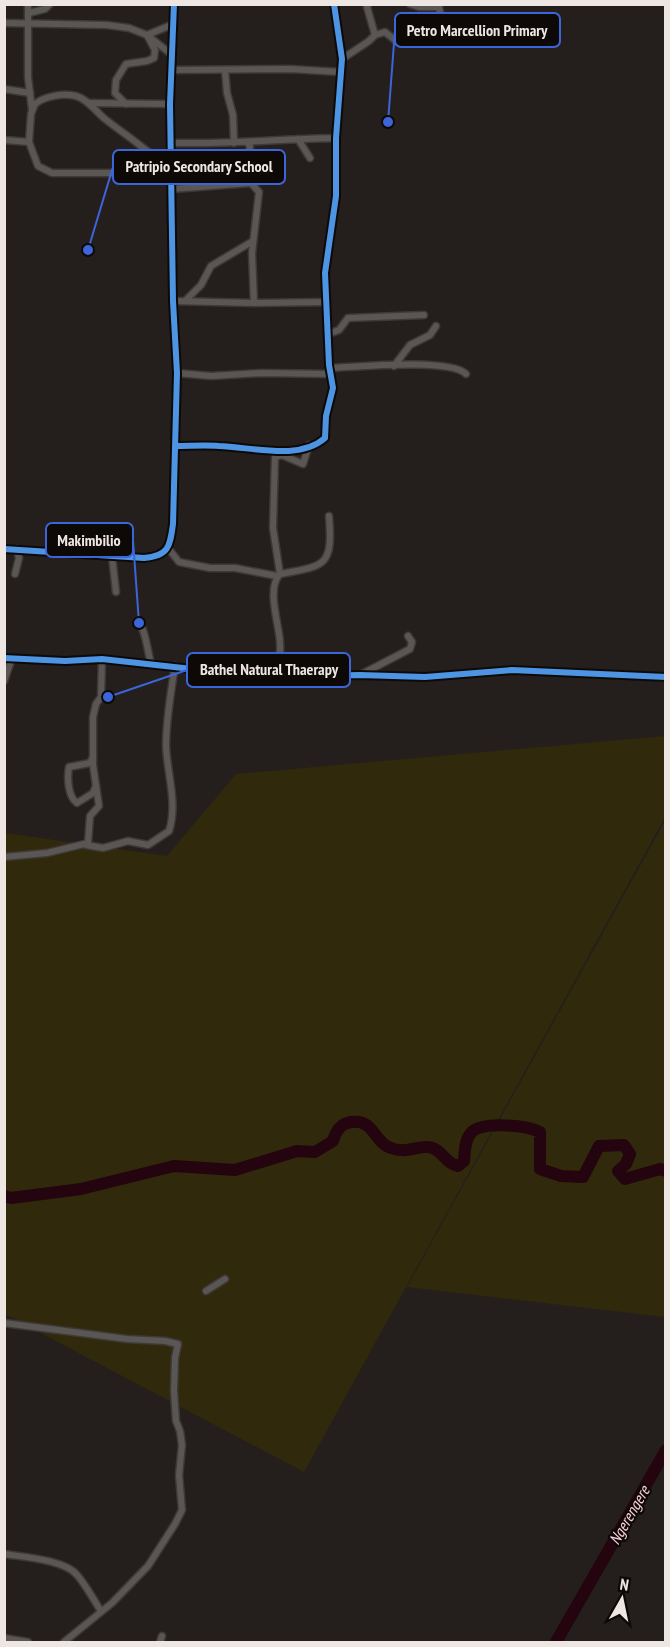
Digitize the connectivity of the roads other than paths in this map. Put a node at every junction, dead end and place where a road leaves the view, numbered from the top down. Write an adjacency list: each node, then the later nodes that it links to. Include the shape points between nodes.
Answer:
1 (28, 4): 7 (street)
2 (50, 4): 7 (street)
3 (174, 4): 10 (street)
4 (334, 4): 14 (street)
5 (368, 4): 12 (street)
6 (410, 4): 12 (street, via 439,7 443,30 440,39 420,43 396,41 385,32)
7 (29, 13): 9 (street)
8 (4, 23): 9 (street)
9 (28, 25): 11 (street, via 107,25); 19 (street)
10 (171, 25): 11 (street); 13 (street)
11 (147, 35): 13 (street); 21 (street, via 156,55 151,60 126,64 115,83 115,93)
12 (375, 35): 14 (street)
13 (171, 54): 16 (street)
14 (342, 59): 17 (street)
15 (225, 69): 16 (street); 17 (street); 30 (street)
16 (171, 70): 22 (street)
17 (340, 72): 24 (street)
18 (4, 89): 19 (street)
19 (30, 93): 23 (street)
20 (88, 104): 21 (street); 23 (street, via 75,96 58,96 39,101); 32 (street)
21 (126, 104): 22 (street)
22 (170, 105): 29 (street)
23 (32, 110): 27 (street)
24 (336, 138): 25 (street); 38 (street, via 336,196 325,267)
25 (298, 139): 28 (street); 31 (street)
26 (4, 140): 27 (street)
27 (29, 142): 32 (street, via 37,165 47,172)
28 (247, 142): 30 (street); 33 (street)
29 (172, 143): 30 (street); 32 (street)
30 (234, 143)
31 (310, 158)
32 (172, 173): 34 (street)
33 (251, 183): 34 (street); 35 (street, via 259,192)
34 (172, 189): 36 (street)
35 (253, 241): 37 (street, via 211,266); 39 (street)
36 (173, 301): 37 (street); 45 (street)
37 (186, 301): 39 (street)
38 (326, 302): 39 (street); 42 (street)
39 (254, 303)
40 (424, 315): 42 (street, via 348,318 339,330)
41 (436, 326): 43 (street, via 430,335 411,345)
42 (328, 334): 44 (street)
43 (394, 366): 44 (street); 46 (street, via 461,369)
44 (330, 371): 45 (street, via 211,376); 48 (street, via 333,394 325,438)
45 (177, 373): 47 (street)
46 (466, 374)
47 (176, 446): 48 (street, via 292,450); 50 (street, via 173,524)
48 (309, 446): 55 (street, via 303,464 282,455 276,457 273,528)
49 (328, 516): 55 (street, via 331,542 325,559 315,567)
50 (168, 548): 53 (street, via 152,557); 55 (street, via 179,562)
51 (4, 549): 52 (street)
52 (17, 549): 53 (street); 54 (street)
53 (112, 556): 56 (street)
54 (15, 574)
55 (279, 575): 64 (street, via 274,587 280,650)
56 (116, 592)
57 (137, 621): 62 (street, via 144,631)
58 (408, 636): 65 (street, via 412,642 410,649)
59 (4, 658): 60 (street)
60 (12, 658): 61 (street); 67 (street)
61 (102, 659): 62 (street); 68 (street, via 101,698 93,717)
62 (151, 663): 63 (street)
63 (175, 666): 64 (street); 70 (street, via 166,747 172,807 169,831 150,844 128,841 103,848)
64 (277, 675): 65 (street)
65 (360, 675): 66 (street, via 425,677 512,670)
66 (666, 677)
67 (4, 681)
68 (94, 757): 69 (street); 69 (street, via 88,763 69,767 73,801 84,801)
69 (96, 785): 70 (street, via 99,806 90,816)
70 (86, 845): 71 (street)
71 (4, 857)
72 (225, 1279): 73 (street)
73 (206, 1291)
74 (4, 1323): 76 (street, via 178,1344 174,1391 182,1445 182,1509 148,1566)
75 (4, 1554): 76 (street, via 72,1569)
76 (101, 1611): 79 (street)
77 (4, 1638): 78 (street)
78 (27, 1642)
79 (64, 1642)

